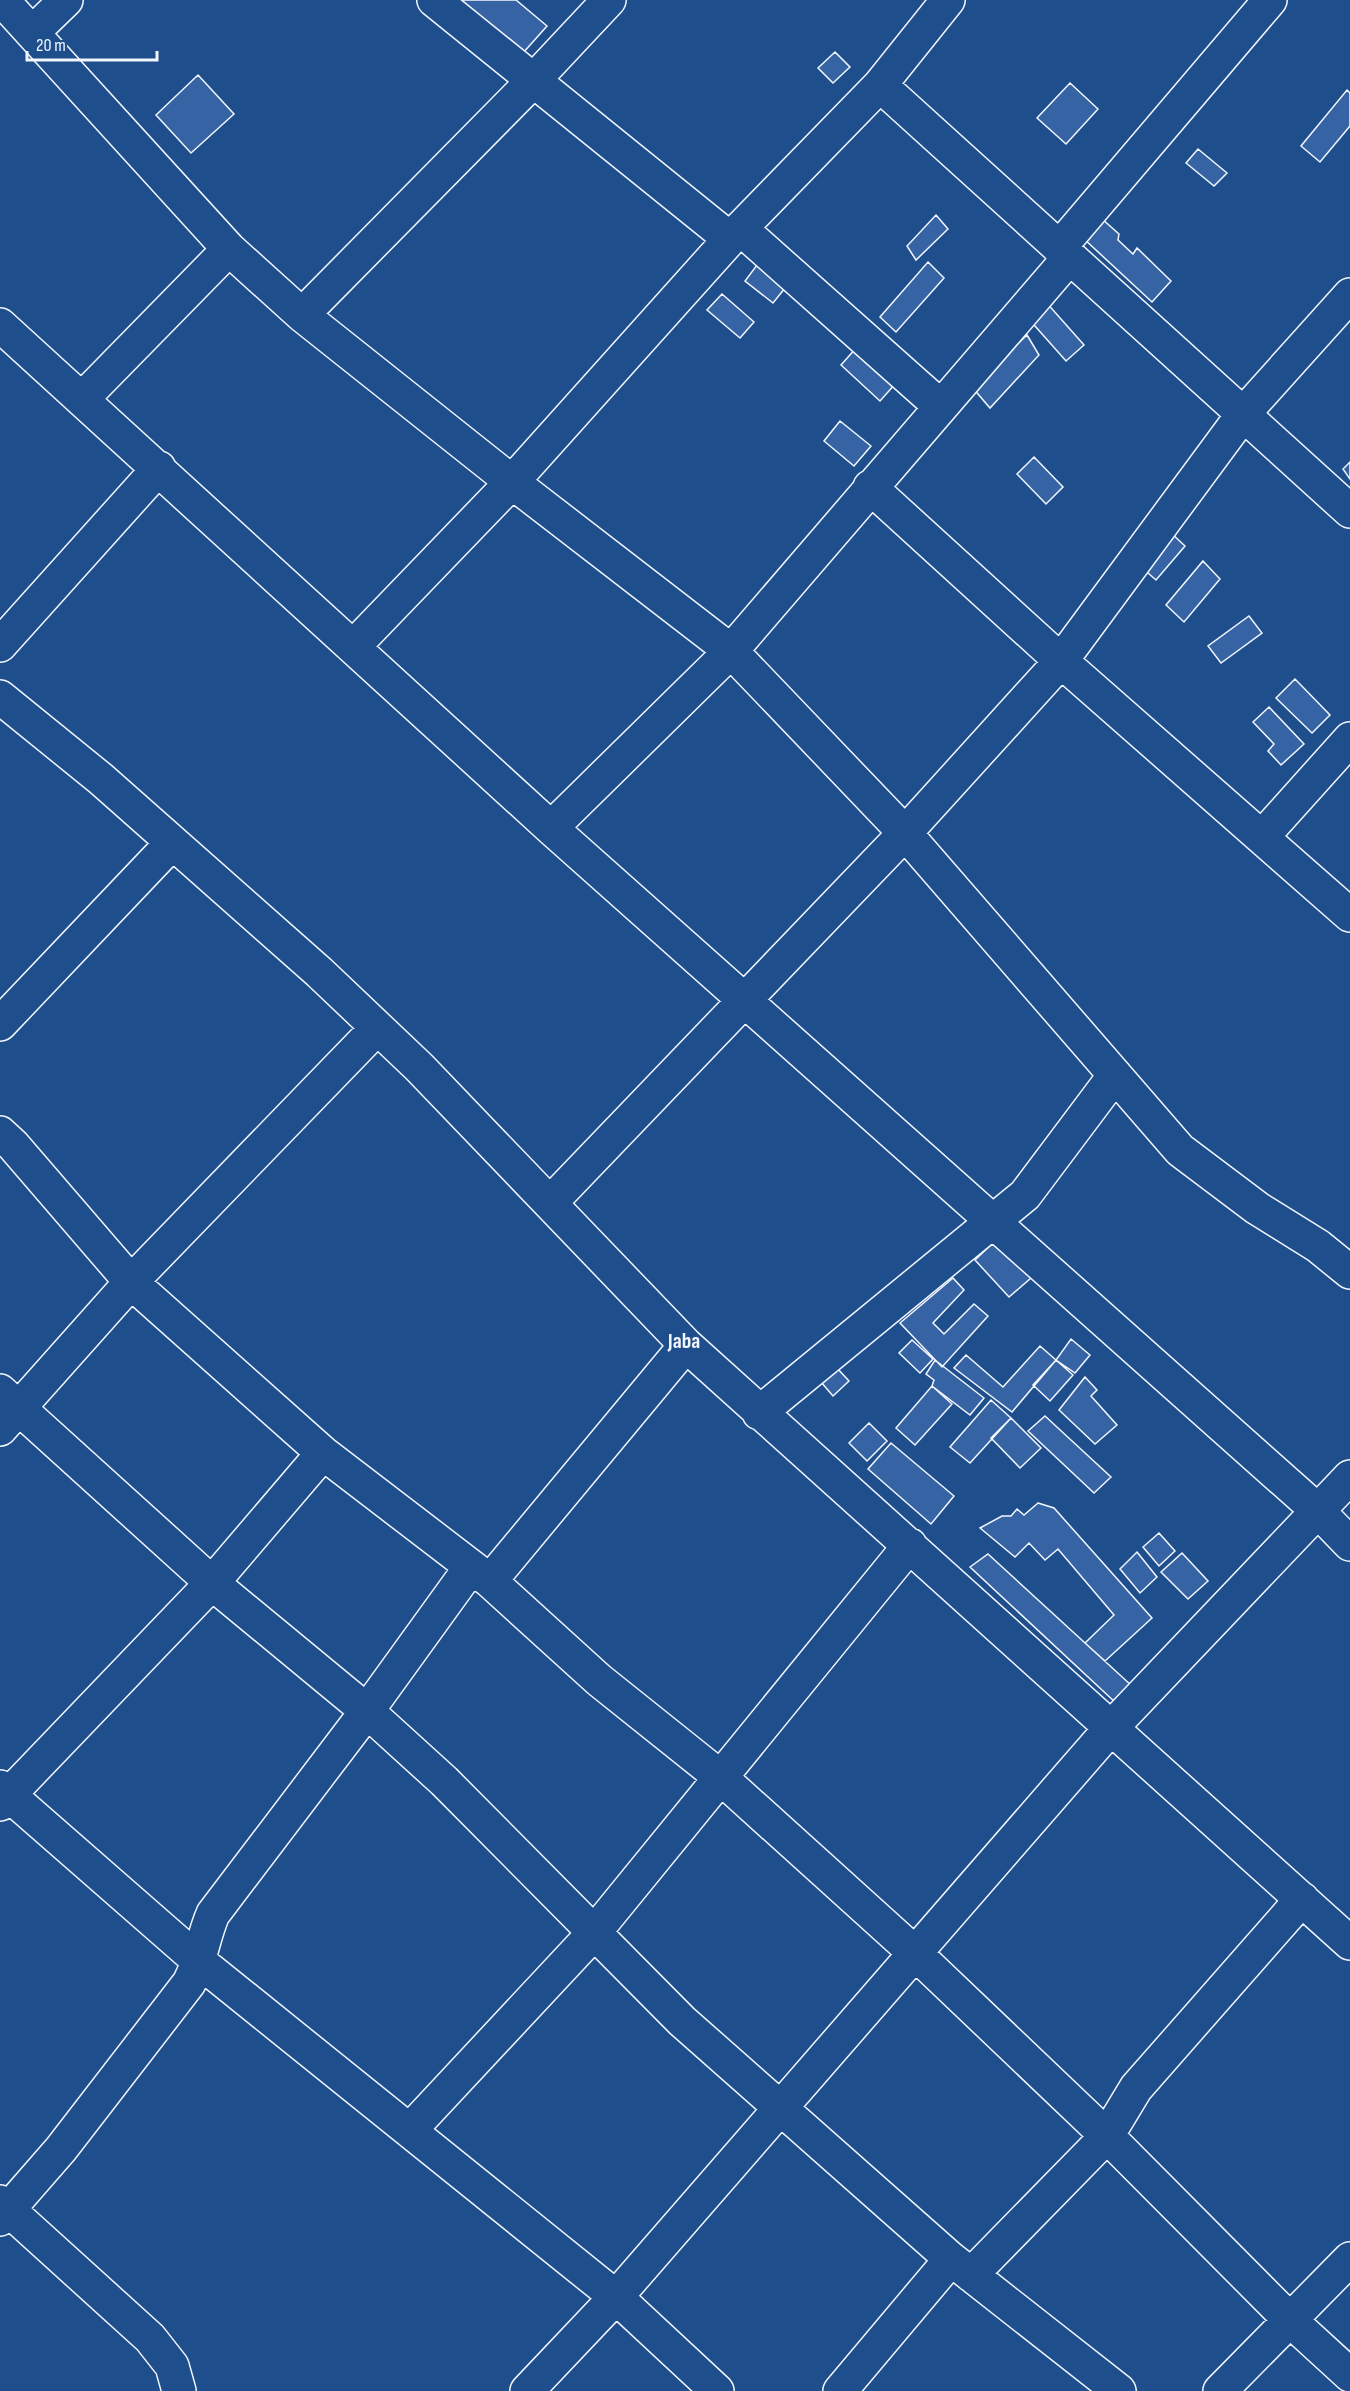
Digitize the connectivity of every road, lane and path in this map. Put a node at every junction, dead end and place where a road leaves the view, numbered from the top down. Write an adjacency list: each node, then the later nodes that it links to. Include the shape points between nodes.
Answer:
1 (2, 0): 7 (street)
2 (66, 0): 7 (street)
3 (434, 0): 8 (street)
4 (609, 0): 8 (street)
5 (948, 0): 9 (street)
6 (1270, 0): 12 (street)
7 (32, 33): 11 (street)
8 (533, 81): 10 (street); 14 (street)
9 (880, 85): 10 (street); 12 (street)
10 (735, 234): 17 (street); 20 (street)
11 (229, 249): 14 (street); 16 (street)
12 (1064, 253): 17 (street); 18 (street)
13 (1350, 295): 18 (street)
14 (302, 315): 20 (street)
15 (0, 325): 16 (street)
16 (82, 399): 19 (street)
17 (940, 406): 21 (street)
18 (1244, 413): 22 (street); 26 (street)
19 (159, 468): 23 (street); 24 (street)
20 (512, 482): 24 (street); 25 (street)
21 (870, 487): 25 (street); 26 (street)
22 (1350, 511)
23 (0, 645)
24 (353, 647): 29 (street)
25 (731, 651): 29 (street); 30 (street)
26 (1061, 661): 30 (street); 31 (street)
27 (0, 697): 32 (street)
28 (1350, 739): 31 (street)
29 (550, 828): 34 (street)
30 (905, 833): 34 (street); 37 (street)
31 (1262, 837): 33 (street)
32 (172, 843): 35 (street); 36 (street)
33 (1350, 915)
34 (745, 1000): 39 (street); 40 (street)
35 (0, 1024)
36 (377, 1028): 39 (street); 42 (street)
37 (1115, 1075): 40 (street, via 1025,1195); 41 (street, via 1180,1150)
38 (0, 1133): 42 (street)
39 (550, 1203): 43 (street)
40 (992, 1222): 45 (street); 48 (street)
41 (1350, 1272)
42 (131, 1282): 44 (street); 46 (street)
43 (686, 1345): 45 (street); 51 (street)
44 (6, 1409): 52 (street)
45 (759, 1413): 50 (street)
46 (323, 1453): 51 (street); 52 (street)
47 (1350, 1477): 48 (street)
48 (1318, 1511): 49 (street); 54 (street)
49 (1350, 1544)
50 (910, 1545): 54 (street); 55 (street)
51 (480, 1574): 53 (street); 55 (street, via 599,1680)
52 (212, 1583): 53 (street); 56 (street)
53 (367, 1712): 58 (street, via 444,1780); 61 (street, via 213,1914 204,1933)
54 (1110, 1729): 57 (street); 60 (street)
55 (719, 1776): 58 (street); 60 (street)
56 (3, 1796): 61 (street)
57 (1302, 1899): 59 (street); 64 (street, via 1136,2088)
58 (593, 1934): 62 (street, via 682,2021); 63 (street)
59 (1350, 1943)
60 (916, 1954): 62 (street); 64 (street)
61 (200, 1962): 63 (street); 65 (street, via 189,1983 62,2149)
62 (781, 2108): 67 (street); 68 (street)
63 (410, 2130): 68 (street)
64 (1107, 2136): 67 (street); 69 (street)
65 (3, 2210): 71 (street, via 150,2338 172,2366)
66 (1350, 2259): 69 (street)
67 (961, 2267): 74 (street); 75 (street)
68 (616, 2298): 72 (street); 73 (street)
69 (1291, 2321): 70 (street); 76 (street)
70 (1350, 2375)
71 (179, 2391)
72 (527, 2391)
73 (717, 2391)
74 (840, 2391)
75 (1119, 2391)
76 (1220, 2391)

